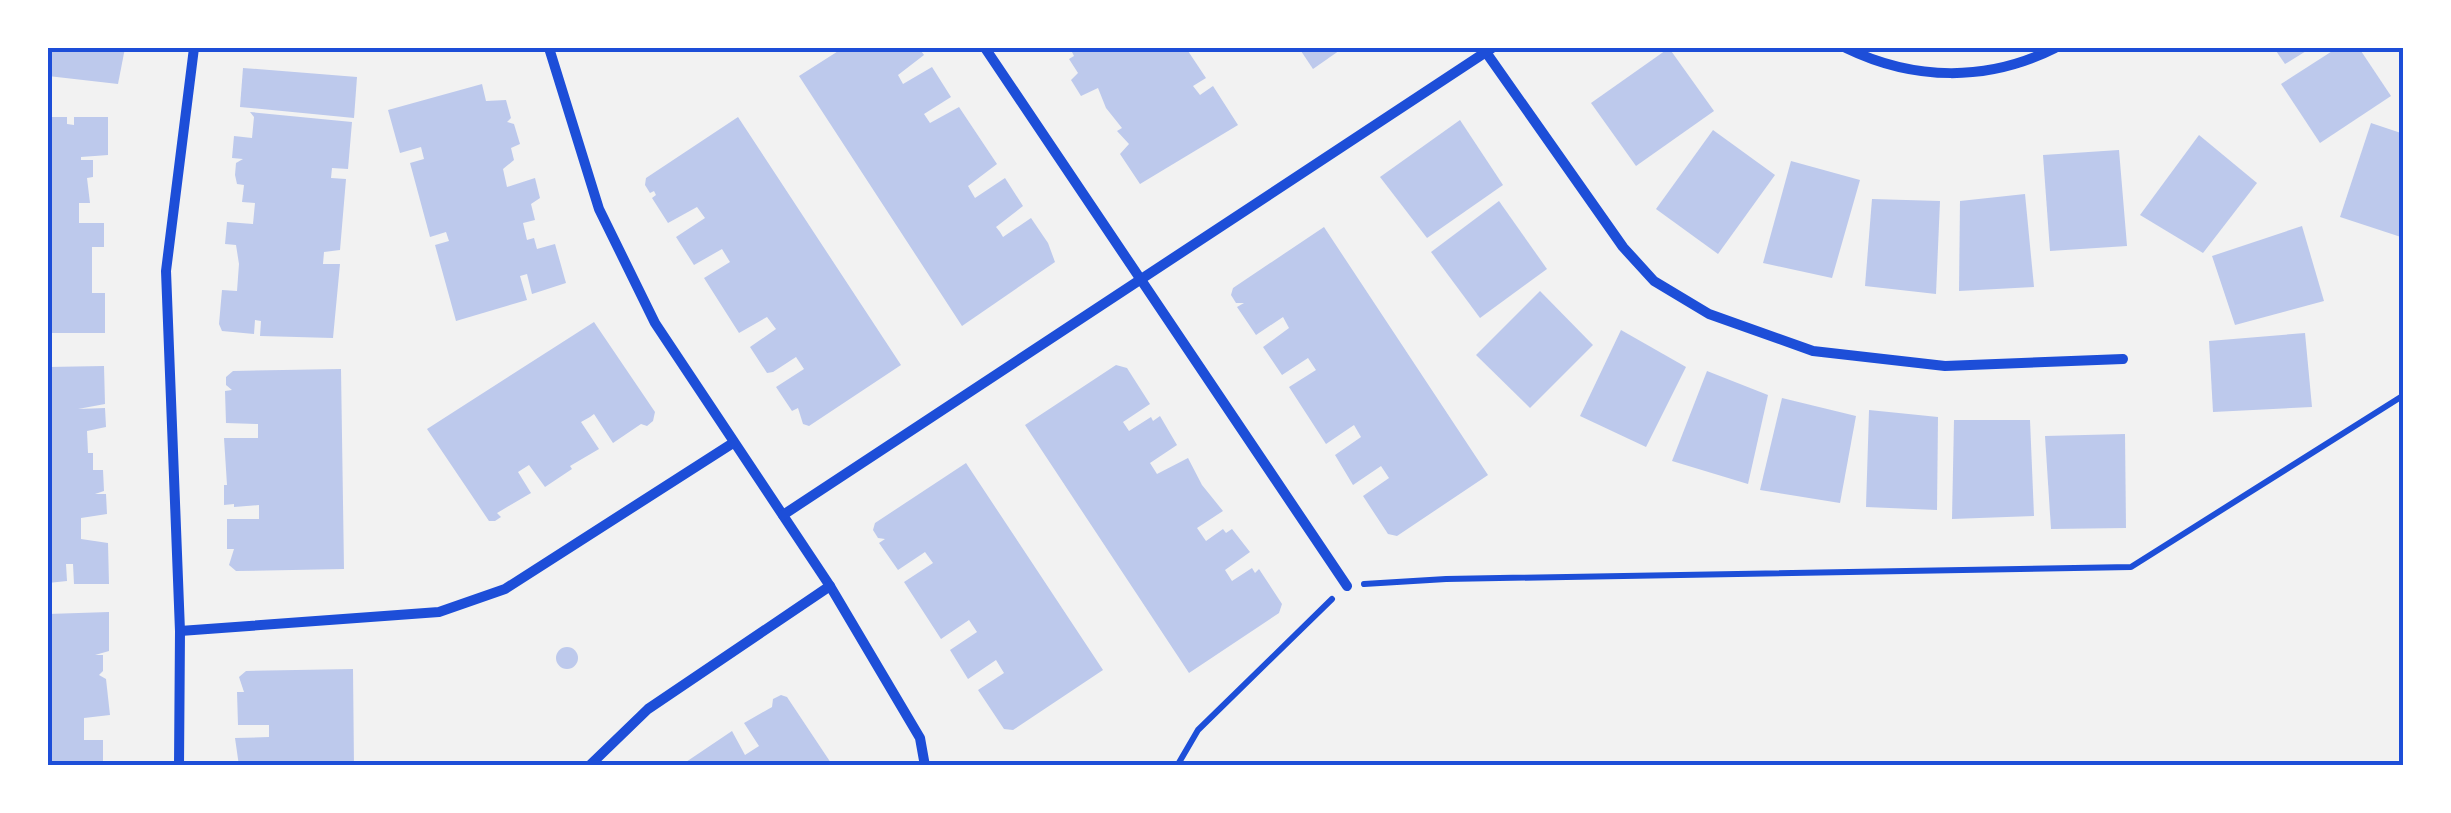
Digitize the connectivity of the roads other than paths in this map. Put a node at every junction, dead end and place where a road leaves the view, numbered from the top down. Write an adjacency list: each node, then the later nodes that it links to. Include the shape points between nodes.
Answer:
1 (194, 48): 13 (street, via 166,271)
2 (549, 48): 9 (street, via 599,209 656,323)
3 (985, 48): 7 (street)
4 (1846, 48): 5 (street, via 1892,66 1967,73 2012,68)
5 (2056, 48)
6 (1487, 49): 7 (street); 8 (street, via 1624,247 1654,280 1709,314 1813,351 1945,366)
7 (1142, 280): 10 (street); 12 (street)
8 (2123, 359)
9 (734, 443): 10 (street); 13 (street, via 506,589 439,612)
10 (783, 515): 11 (street)
11 (830, 586): 15 (street, via 648,708); 16 (street, via 920,738)
12 (1347, 586)
13 (180, 631): 14 (street)
14 (179, 766)
15 (588, 766)
16 (926, 766)

